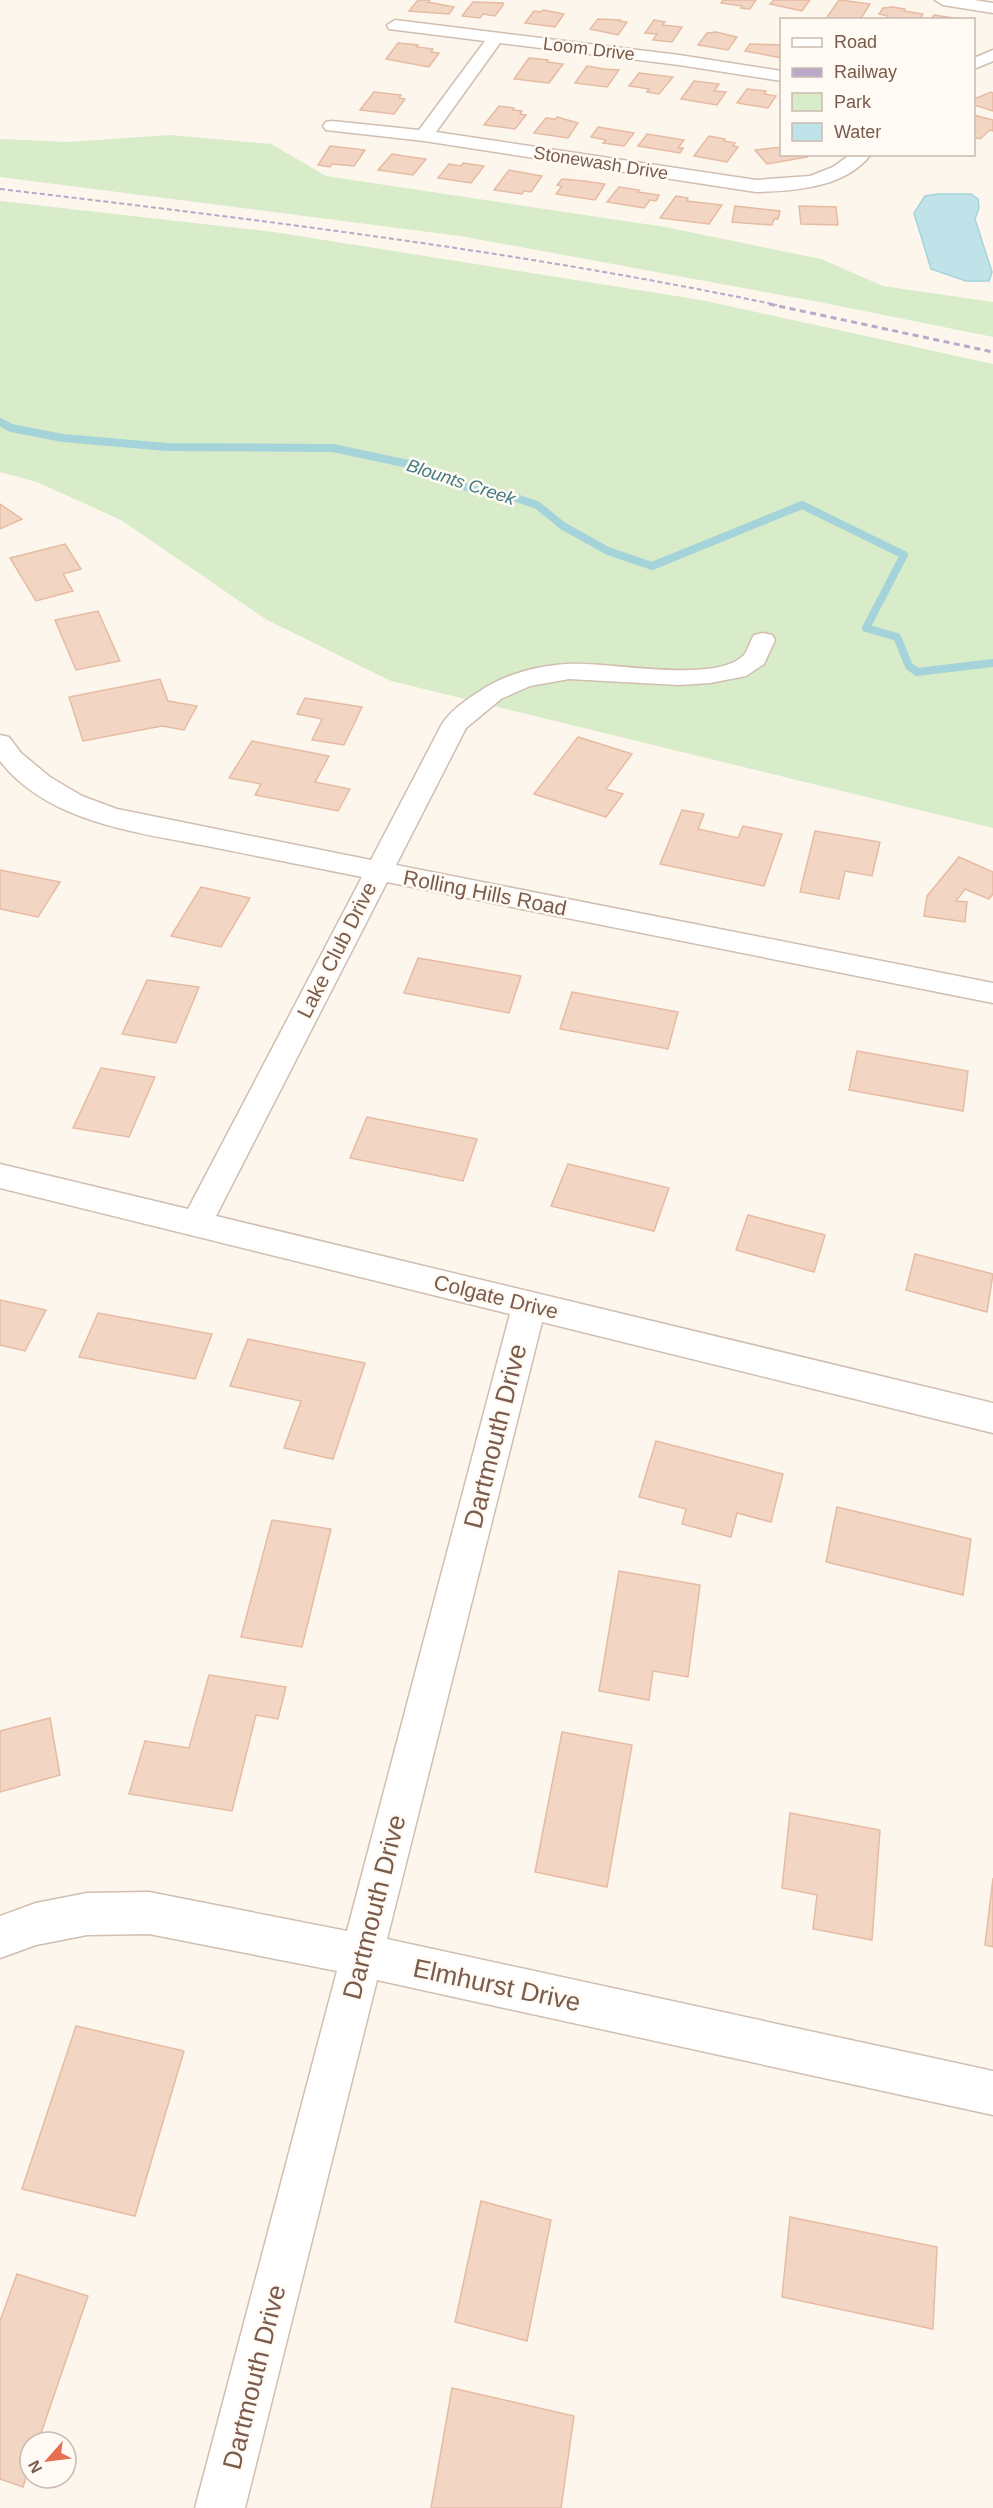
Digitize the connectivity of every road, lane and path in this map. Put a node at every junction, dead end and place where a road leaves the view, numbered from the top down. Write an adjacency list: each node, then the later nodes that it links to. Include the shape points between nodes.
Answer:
1 (943, 0): 2 (street)
2 (993, 8)
3 (395, 25): 4 (street, Loom Drive)
4 (496, 37): 7 (street, Loom Drive); 9 (street)
5 (993, 55): 6 (street)
6 (975, 64)
7 (780, 76)
8 (332, 126): 9 (street, Stonewash Drive)
9 (424, 136): 10 (street, Stonewash Drive, via 756,186 821,178 840,172)
10 (860, 156)
11 (763, 640): 13 (street, Lake Club Drive, via 751,663 717,677 568,671 516,682 492,693 455,724)
12 (0, 743): 13 (street, Rolling Hills Road, via 28,775 56,795 92,811)
13 (378, 872): 14 (street, Rolling Hills Road); 16 (street, Lake Club Drive)
14 (993, 993)
15 (0, 1176): 16 (street, Colgate Drive)
16 (196, 1224): 17 (street, Colgate Drive)
17 (529, 1305): 18 (street, Colgate Drive); 20 (street, Dartmouth Drive)
18 (993, 1418)
19 (0, 1937): 20 (street, Elmhurst Drive, via 36,1924 87,1914 148,1913)
20 (362, 1955): 21 (street, Elmhurst Drive); 22 (street, Dartmouth Drive)
21 (993, 2093)
22 (220, 2508)

